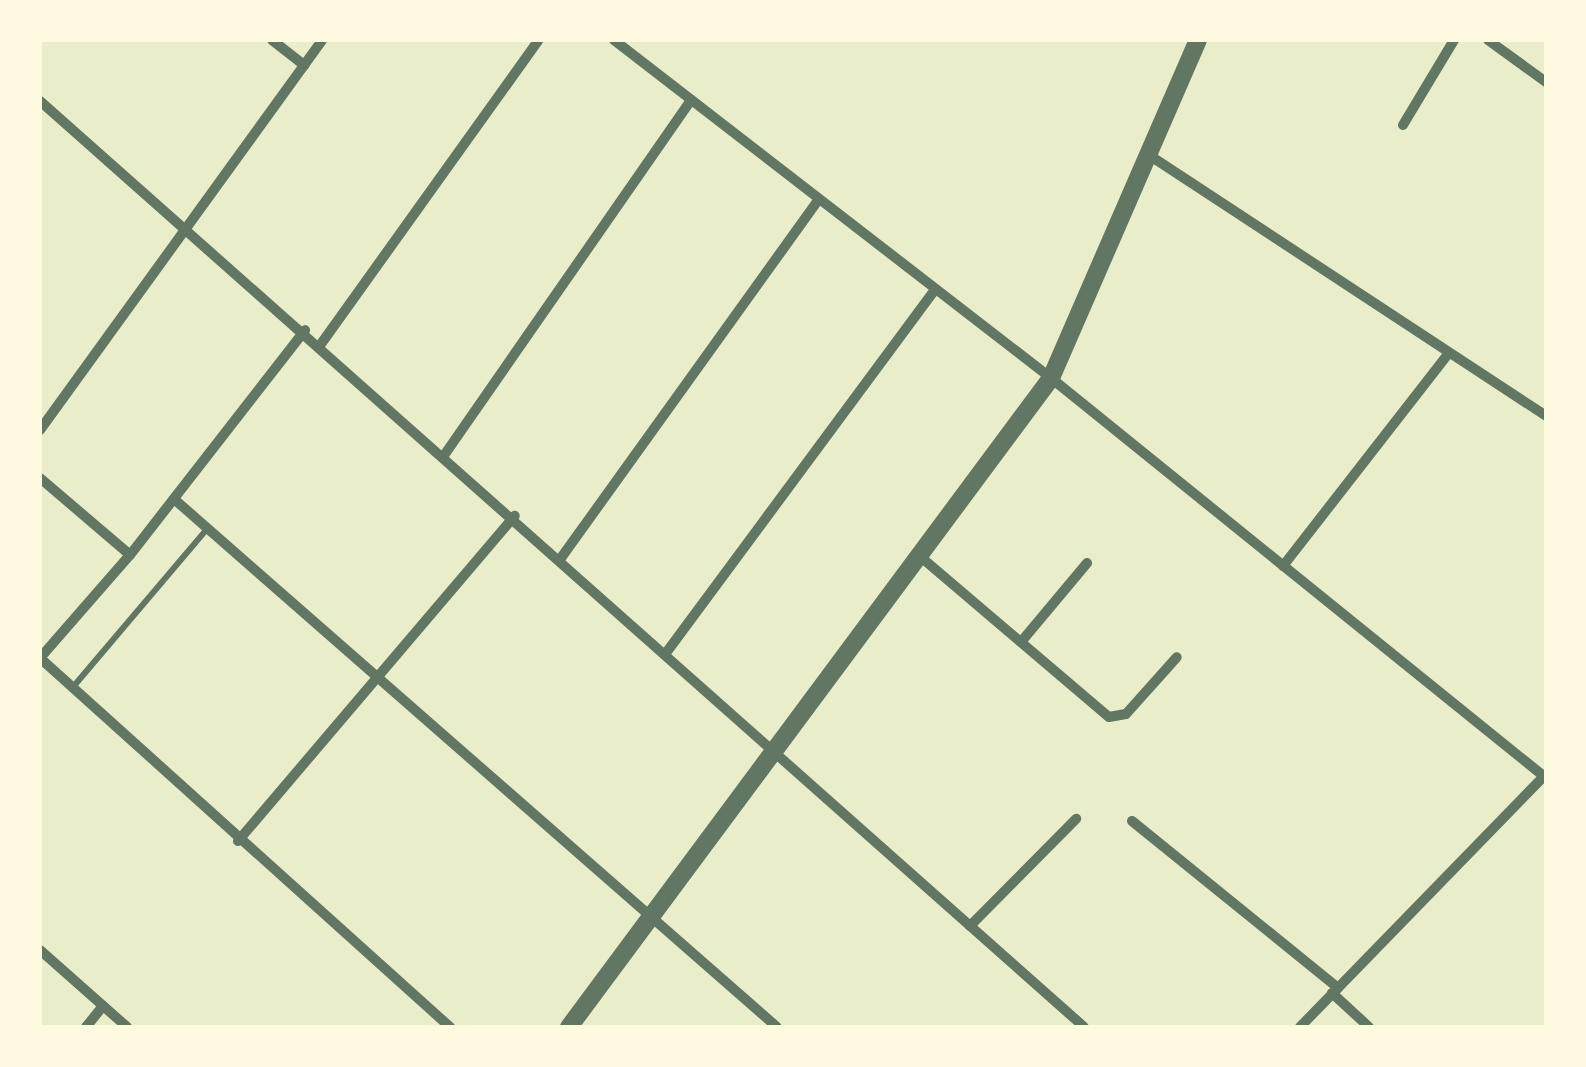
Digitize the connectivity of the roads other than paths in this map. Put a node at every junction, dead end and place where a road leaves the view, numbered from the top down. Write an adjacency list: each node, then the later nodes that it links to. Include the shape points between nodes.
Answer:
1 (272, 40): 8 (street)
2 (322, 40): 8 (street)
3 (540, 40): 18 (street)
4 (614, 40): 10 (street)
5 (1198, 40): 13 (street)
6 (1454, 40): 12 (street)
7 (1488, 40): 9 (street)
8 (304, 65): 15 (street)
9 (1546, 82)
10 (691, 100): 14 (street); 23 (street)
11 (40, 101): 15 (street)
12 (1403, 125)
13 (1152, 157): 19 (street); 20 (street)
14 (818, 200): 16 (street); 29 (street)
15 (187, 227): 17 (street); 22 (street)
16 (935, 290): 20 (street); 34 (street)
17 (305, 330): 18 (street); 25 (street)
18 (321, 344): 23 (street)
19 (1449, 352): 21 (street); 32 (street)
20 (1051, 378): 30 (street); 32 (street)
21 (1546, 416)
22 (40, 430)
23 (445, 454): 26 (street)
24 (40, 478): 28 (street)
25 (174, 499): 27 (street); 28 (street)
26 (515, 516): 29 (street); 37 (street)
27 (208, 528): 37 (street); 38 (lane)
28 (130, 555): 36 (street)
29 (561, 558): 34 (street)
30 (922, 558): 33 (street); 39 (street)
31 (1087, 564): 33 (street)
32 (1283, 566): 40 (street)
33 (1020, 642): 35 (street, via 1114,718)
34 (666, 652): 39 (street)
35 (1177, 657)
36 (40, 658): 38 (street)
37 (378, 677): 43 (street); 44 (street)
38 (72, 688): 43 (street)
39 (777, 753): 44 (street); 45 (street)
40 (1545, 776): 47 (street)
41 (1076, 820): 45 (street)
42 (1132, 821): 47 (street)
43 (238, 842): 51 (street)
44 (655, 916): 52 (street); 53 (street)
45 (970, 926): 54 (street)
46 (40, 950): 48 (street)
47 (1335, 991): 55 (street); 56 (street)
48 (103, 1006): 49 (street); 50 (street)
49 (86, 1027)
50 (127, 1027)
51 (450, 1027)
52 (569, 1027)
53 (776, 1027)
54 (1084, 1027)
55 (1300, 1027)
56 (1368, 1027)

